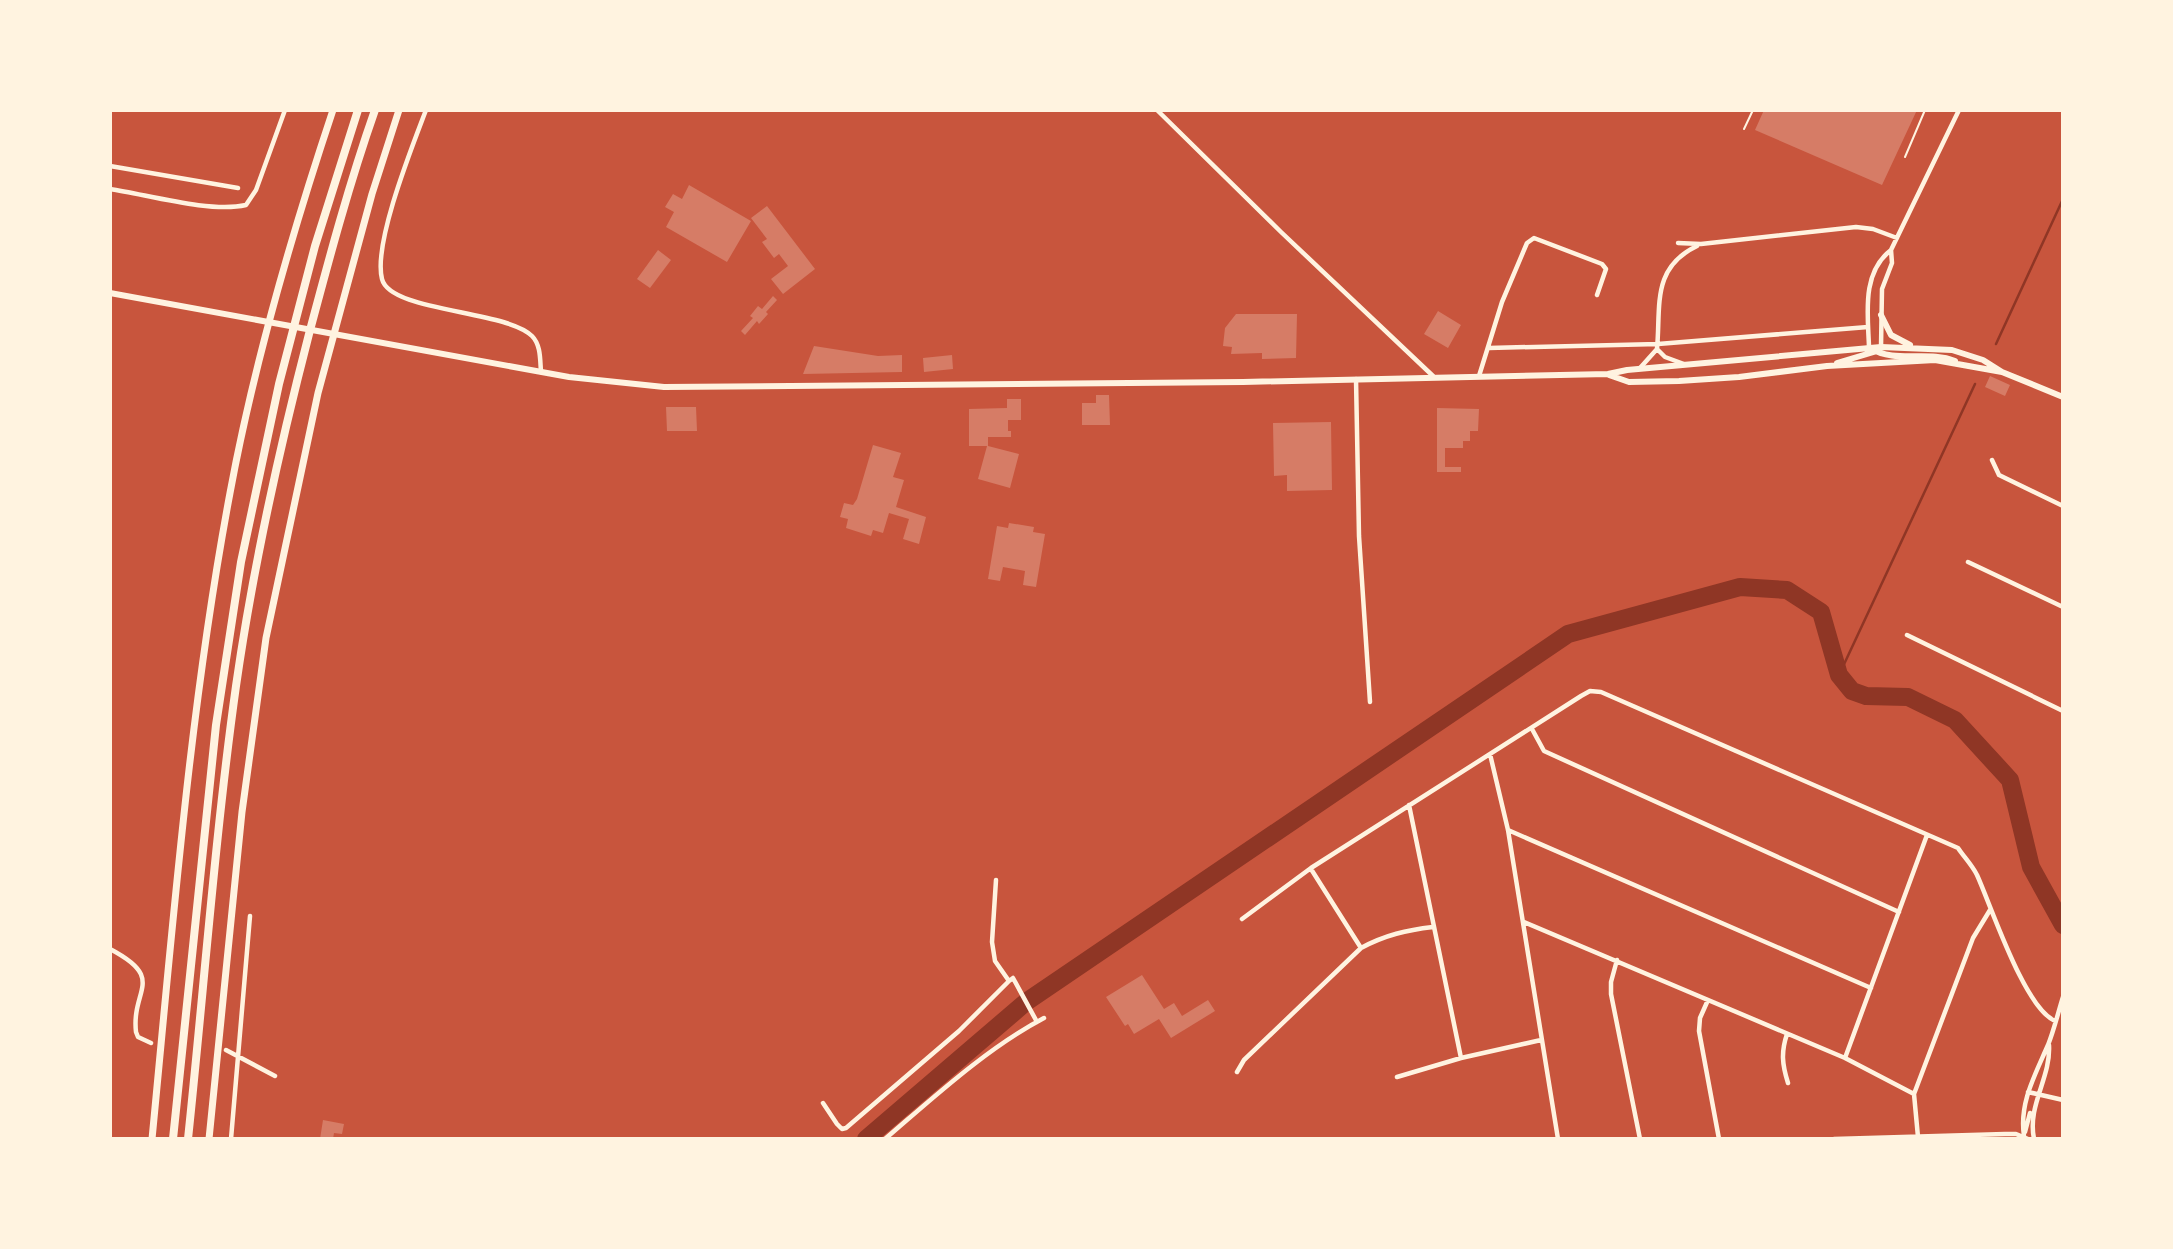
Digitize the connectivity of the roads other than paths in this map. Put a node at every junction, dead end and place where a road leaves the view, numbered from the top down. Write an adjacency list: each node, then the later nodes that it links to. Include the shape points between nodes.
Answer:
1 (285, 110): 15 (street, via 256,190 246,205 195,203)
2 (333, 110): 90 (main road, via 291,240 225,519 199,677)
3 (358, 110): 91 (highway, via 315,246 266,435 243,549 216,725)
4 (375, 110): 92 (highway, via 295,387 246,623 221,809)
5 (399, 110): 93 (main road, via 315,406 266,638 242,812)
6 (426, 110): 33 (street, via 387,228 381,259 383,284 407,299 525,331 537,343)
7 (1157, 110): 36 (street)
8 (1753, 110): 11 (lane)
9 (1925, 110): 12 (lane)
10 (1959, 110): 16 (street)
11 (1745, 129)
12 (1905, 157)
13 (110, 166): 14 (street)
14 (238, 188)
15 (110, 189)
16 (1896, 238): 18 (street, via 1856,227); 19 (street)
17 (1678, 243): 18 (street)
18 (1701, 244): 24 (street, via 1679,254 1665,274)
19 (1891, 250): 22 (street); 23 (street, via 1868,287)
20 (110, 293): 33 (main road)
21 (1597, 295): 25 (street, via 1606,275 1602,264 1534,238 1502,302)
22 (1881, 315): 27 (main road, via 1891,335); 28 (street)
23 (1868, 327): 24 (street); 26 (street)
24 (1658, 347): 25 (street); 30 (street, via 1675,361); 32 (street)
25 (1489, 348): 37 (street)
26 (1869, 348): 28 (main road); 30 (main road)
27 (1924, 348): 28 (main road); 34 (main road, via 1969,354)
28 (1878, 350): 29 (main road, via 1887,356 1945,357); 31 (main road)
29 (1963, 365): 31 (main road, via 1904,360); 34 (main road)
30 (1691, 366): 32 (main road)
31 (1827, 366): 35 (main road, via 1679,381 1629,382)
32 (1637, 369): 35 (main road)
33 (541, 372): 38 (main road, via 621,384 695,388)
34 (2002, 372): 39 (main road)
35 (1608, 374): 37 (main road)
36 (1433, 376): 37 (main road); 38 (main road)
37 (1479, 377)
38 (1356, 378): 45 (street, via 1359,537)
39 (2063, 397)
40 (1992, 460): 41 (street, via 1999,475)
41 (2063, 506)
42 (1968, 562): 43 (street)
43 (2063, 607)
44 (1907, 635): 46 (street)
45 (1370, 702)
46 (2063, 711)
47 (1532, 729): 48 (street); 51 (street, via 1590,691 1601,692); 55 (street, via 1544,751)
48 (1490, 754): 49 (street); 50 (street)
49 (1409, 804): 52 (street); 59 (street)
50 (1508, 830): 58 (street); 64 (street)
51 (1927, 835): 54 (street, via 1958,848 1976,872); 55 (street)
52 (1311, 869): 57 (street); 61 (street)
53 (996, 880): 63 (street, via 992,942 995,961)
54 (1991, 909): 68 (street, via 2026,986 2047,1017); 83 (street, via 1973,938)
55 (1899, 912): 64 (street)
56 (250, 916): 75 (street)
57 (1242, 919)
58 (1524, 922): 62 (street); 71 (street)
59 (1433, 927): 61 (street, via 1401,931); 76 (street)
60 (110, 948): 72 (street, via 140,971 143,990 136,1032)
61 (1361, 948): 78 (street, via 1244,1060)
62 (1617, 960): 66 (street); 97 (street, via 1611,994)
63 (1009, 981): 69 (street, via 1013,978); 87 (street, via 959,1031 846,1128 836,1124)
64 (1871, 988): 77 (street)
65 (2063, 997): 68 (street)
66 (1708, 1000): 70 (street); 98 (street, via 1699,1031)
67 (1044, 1018): 69 (street)
68 (2055, 1021): 73 (street)
69 (1037, 1022): 95 (street, via 1019,1031)
70 (1787, 1034): 77 (street); 81 (street, via 1782,1064)
71 (1541, 1040): 76 (street); 96 (street)
72 (151, 1042)
73 (2049, 1044): 82 (street); 84 (street)
74 (226, 1051): 75 (street)
75 (239, 1055): 79 (street); 94 (street)
76 (1461, 1058): 80 (street)
77 (1845, 1058): 83 (street)
78 (1237, 1072)
79 (275, 1076)
80 (1397, 1077)
81 (1788, 1083)
82 (2028, 1092): 84 (street); 89 (street, via 2023,1120)
83 (1914, 1094): 88 (street)
84 (2038, 1094): 85 (street); 86 (street)
85 (2063, 1100)
86 (2036, 1102): 89 (street); 100 (street)
87 (823, 1103)
88 (1918, 1136): 89 (street, via 2005,1134); 99 (street)
89 (2026, 1138)
90 (152, 1139)
91 (173, 1139)
92 (188, 1139)
93 (209, 1139)
94 (230, 1139)
95 (885, 1139)
96 (1558, 1139)
97 (1640, 1139)
98 (1719, 1139)
99 (1834, 1139)
100 (2034, 1139)

